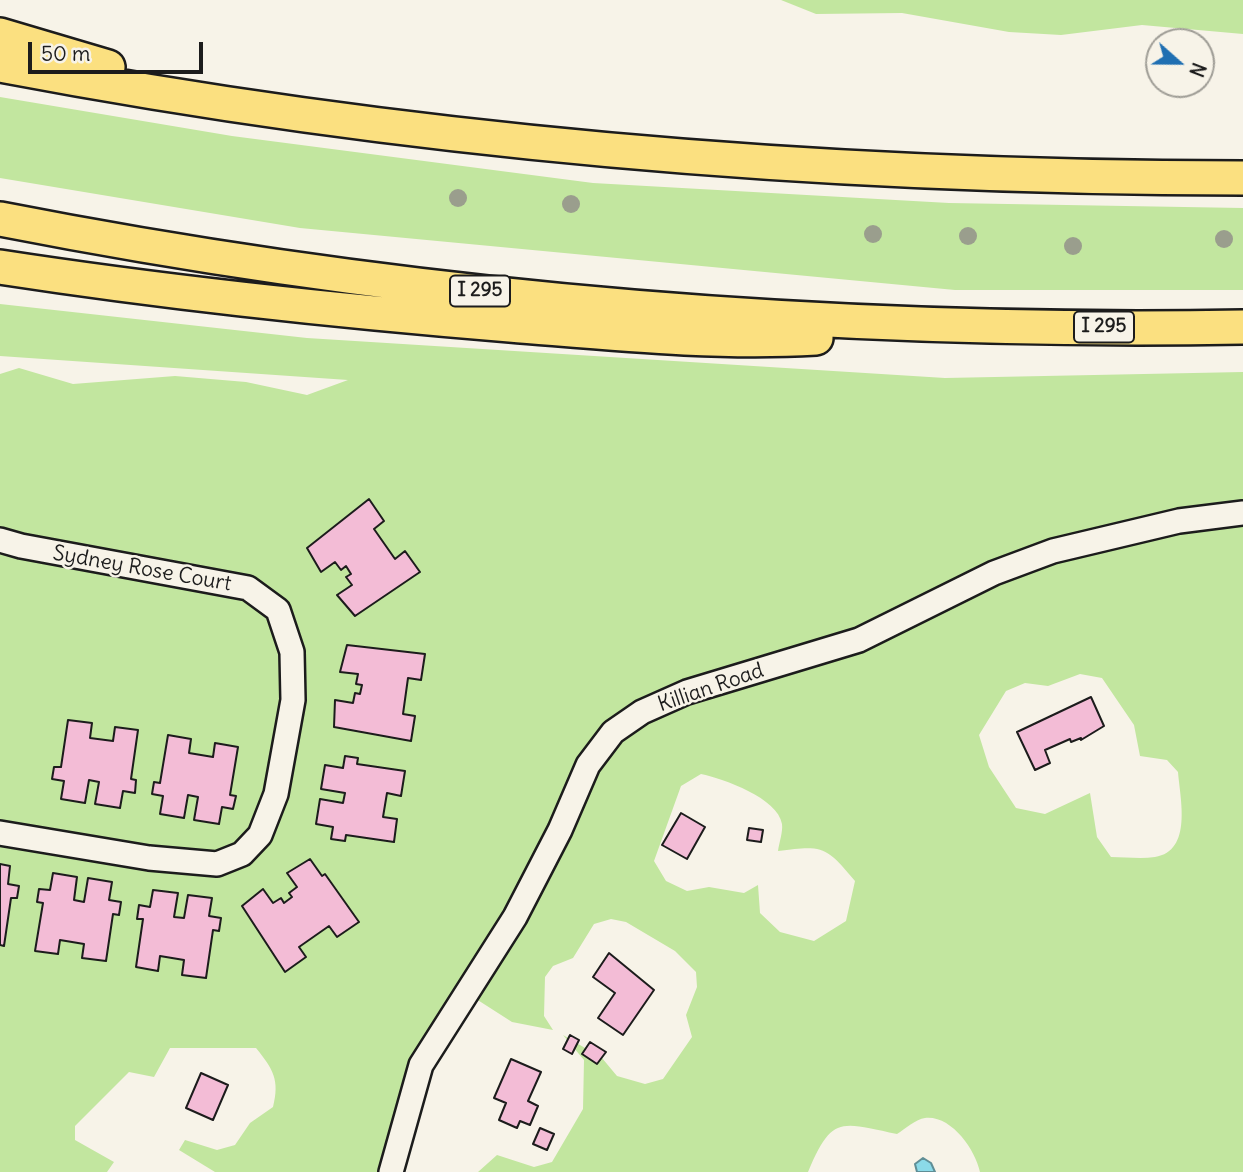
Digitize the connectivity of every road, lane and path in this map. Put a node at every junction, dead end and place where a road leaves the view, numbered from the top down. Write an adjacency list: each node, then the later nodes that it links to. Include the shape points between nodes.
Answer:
1 (0, 35): 3 (highway)
2 (0, 65): 3 (highway)
3 (199, 100): 4 (highway, via 410,129 663,155 1002,175)
4 (1243, 178)
5 (0, 219): 7 (highway, I 295, via 208,255 468,290 738,314)
6 (0, 267): 7 (highway, via 366,312 710,339 878,334)
7 (964, 324): 8 (highway, I 295)
8 (1243, 327)
9 (1243, 513): 12 (street, Killian Road, via 1178,521 1054,551 994,573 859,640 687,692 642,712 613,732 588,765 515,917 421,1065)
10 (0, 540): 11 (street, Sydney Rose Court, via 248,588 278,610 292,652 293,700 276,794 260,835 242,854 217,864 149,858)
11 (0, 833)
12 (391, 1172)

